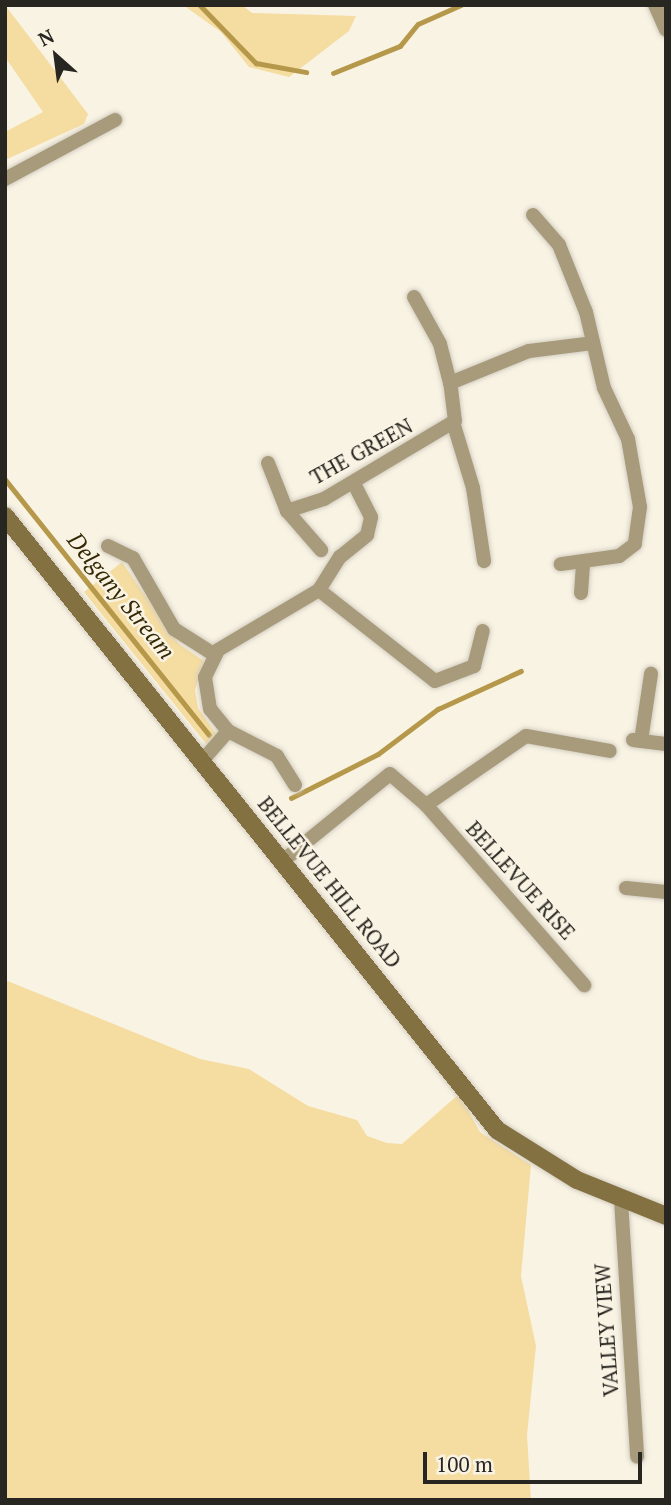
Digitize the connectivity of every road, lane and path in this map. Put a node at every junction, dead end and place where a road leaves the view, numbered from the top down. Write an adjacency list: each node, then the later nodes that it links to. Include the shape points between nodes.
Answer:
1 (655, 5): 2 (street)
2 (666, 30)
3 (115, 120): 4 (street)
4 (5, 179)
5 (533, 215): 7 (street, via 559,245)
6 (414, 297): 8 (street, via 440,344)
7 (593, 343): 8 (street, via 518,354); 18 (street, via 628,439 641,526 635,544 619,556)
8 (450, 383): 9 (street)
9 (453, 422): 11 (street, THE GREEN); 16 (street, via 473,488)
10 (268, 463): 12 (street)
11 (353, 482): 12 (street, THE GREEN); 19 (street, via 371,517 366,534 340,556)
12 (287, 511): 15 (street)
13 (5, 516): 27 (street, BELLEVUE HILL ROAD)
14 (108, 546): 22 (street, via 133,558 174,629)
15 (321, 550)
16 (484, 561)
17 (561, 564): 18 (street)
18 (583, 564): 20 (street)
19 (319, 590): 21 (street, via 350,620 435,681 474,666); 22 (street, via 250,626)
20 (581, 593)
21 (483, 631)
22 (215, 655): 24 (street, via 205,695)
23 (651, 674): 25 (street, via 636,741)
24 (228, 731): 27 (street); 28 (street, via 277,756)
25 (666, 744)
26 (610, 751): 29 (street, via 526,736)
27 (202, 761): 30 (street, BELLEVUE HILL ROAD)
28 (295, 785)
29 (426, 805): 30 (street, BELLEVUE RISE, via 390,774); 33 (street, BELLEVUE RISE)
30 (284, 860): 34 (street, BELLEVUE HILL ROAD, via 497,1130 525,1151)
31 (626, 888): 32 (street)
32 (666, 892)
33 (584, 985)
34 (621, 1200): 35 (street, BELLEVUE HILL ROAD); 36 (street, VALLEY VIEW)
35 (666, 1216)
36 (637, 1457)

